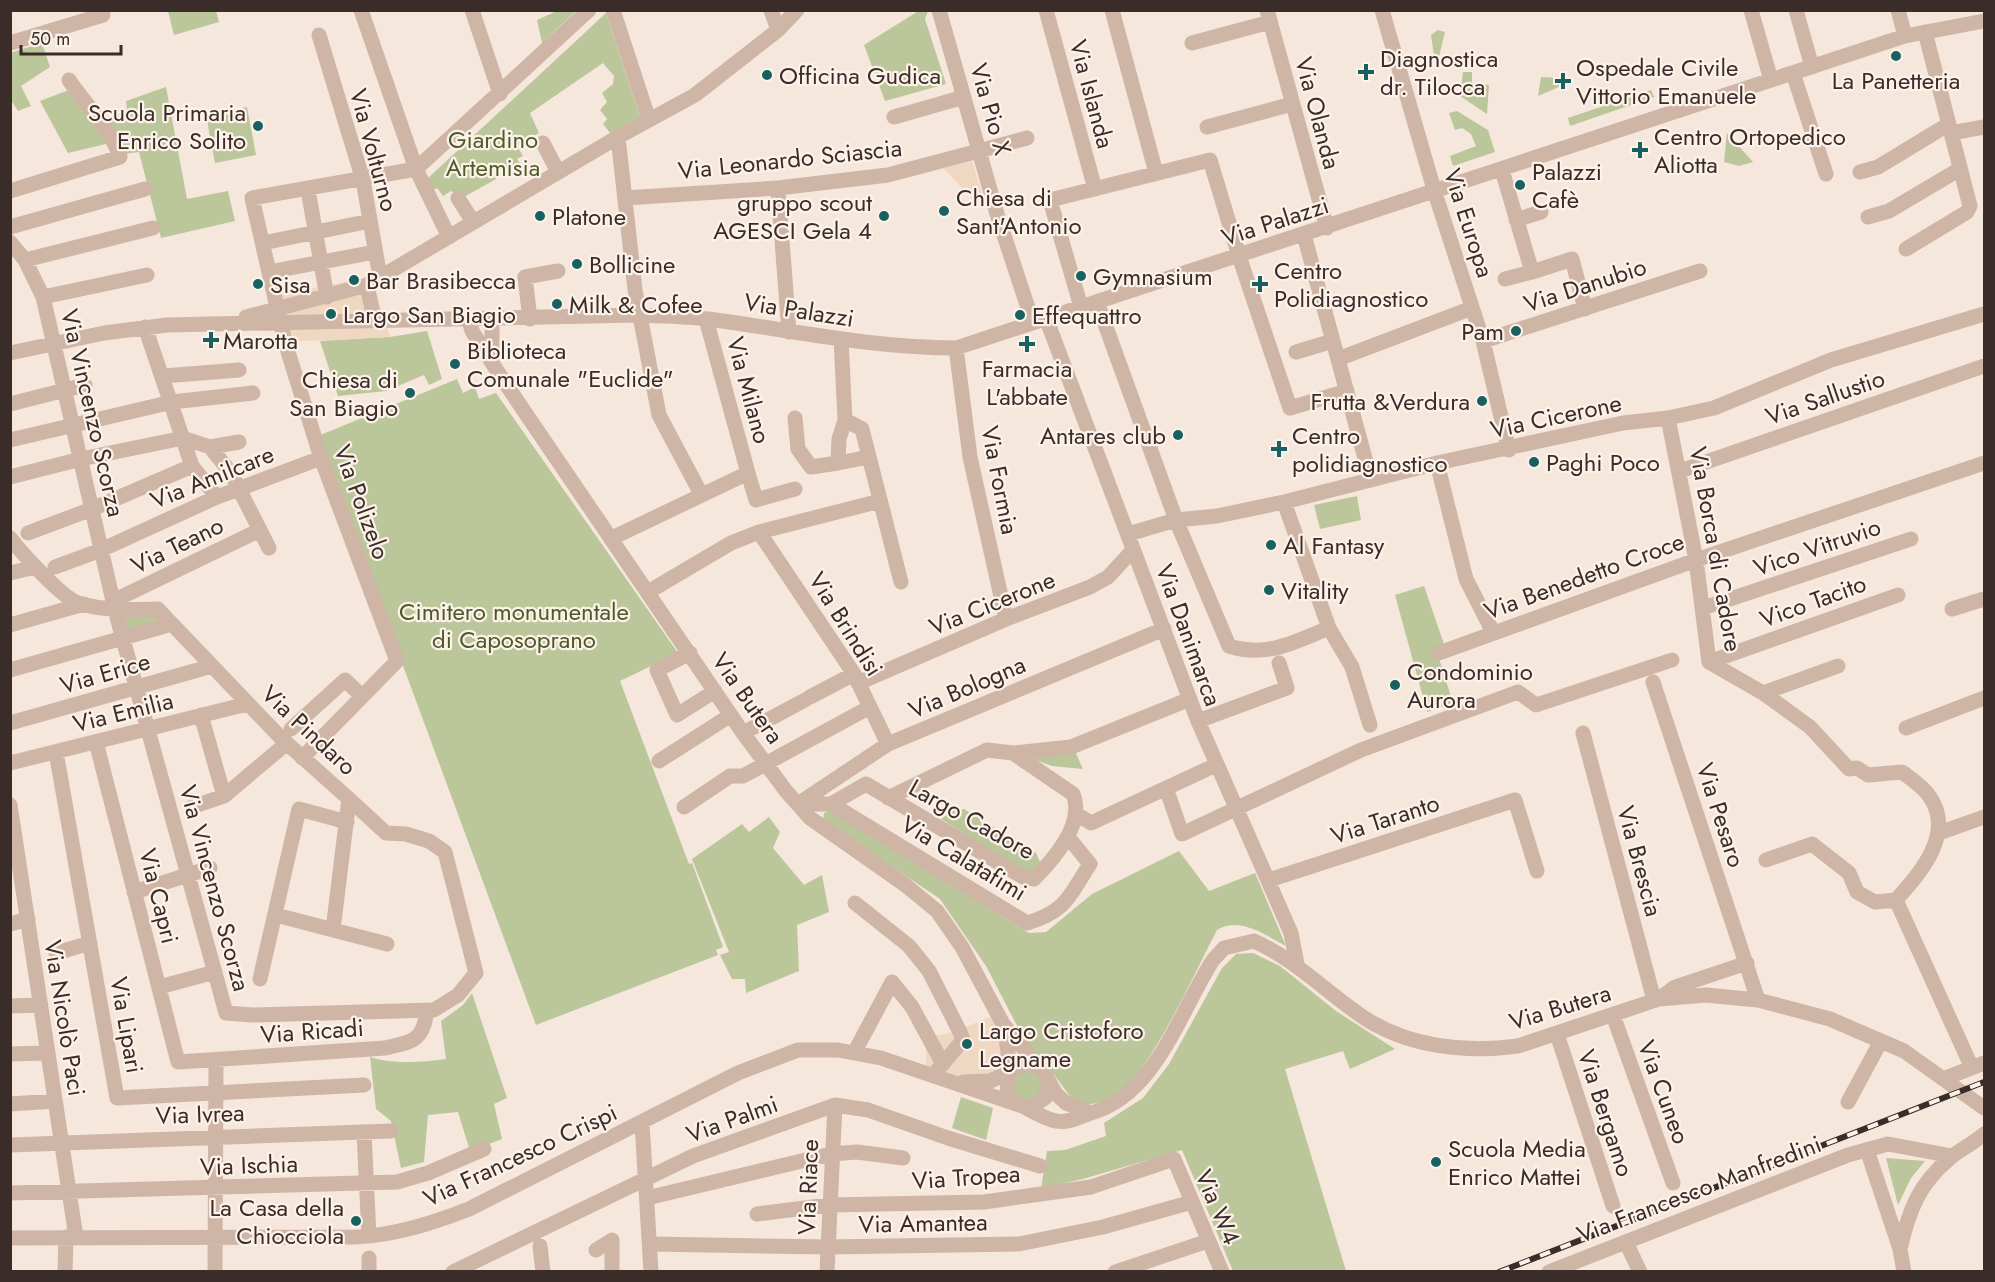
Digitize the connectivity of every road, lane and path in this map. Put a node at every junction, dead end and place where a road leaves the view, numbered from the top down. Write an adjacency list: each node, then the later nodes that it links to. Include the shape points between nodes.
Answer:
1 (102, 10): 22 (street, via 103,15)
2 (361, 10): 39 (street)
3 (472, 10): 27 (street)
4 (589, 10): 27 (street)
5 (613, 10): 31 (street)
6 (771, 10): 17 (street)
7 (797, 10): 17 (street)
8 (939, 10): 28 (street, Via Pio X)
9 (1046, 10): 49 (street, Via Islanda)
10 (1112, 10): 44 (street)
11 (1382, 10): 52 (street, Via Europa)
12 (1751, 10): 26 (street)
13 (1796, 10): 23 (street)
14 (1898, 10): 20 (street)
15 (1268, 16): 21 (street); 29 (street, Via Olanda)
16 (1984, 21): 18 (street, Via Palazzi)
17 (778, 30): 31 (street, via 694,95)
18 (1925, 32): 20 (street, Via Palazzi); 34 (street)
19 (319, 35): 46 (street, Via Volturno)
20 (1905, 36): 23 (street, Via Palazzi)
21 (1192, 43)
22 (10, 44)
23 (1812, 67): 24 (street, Via Palazzi)
24 (1794, 72): 26 (street, Via Palazzi); 45 (street)
25 (69, 80): 51 (street, via 115,140 120,157)
26 (1771, 80): 41 (street, Via Palazzi)
27 (500, 94): 39 (street)
28 (964, 97): 30 (street); 38 (street, Via Pio X)
29 (1292, 104): 32 (street); 63 (street, Via Olanda)
30 (894, 117)
31 (649, 120): 35 (street)
32 (1207, 127)
33 (1984, 127): 34 (street)
34 (1950, 129): 40 (street); 43 (street, via 1878,168)
35 (618, 137): 42 (street); 54 (street)
36 (1027, 138): 38 (street, Via Leonardo Sciascia)
37 (543, 143): 42 (street)
38 (980, 150): 47 (street, Via Leonardo Sciascia, via 888,175); 95 (street, Via Pio X, via 997,214)
39 (416, 169): 46 (street); 66 (street)
40 (1960, 169): 55 (street); 57 (street, via 1889,211)
41 (1502, 170): 52 (street, Via Palazzi); 58 (street)
42 (558, 172): 60 (street)
43 (1860, 172)
44 (1156, 173): 49 (street); 71 (street, via 1210,160)
45 (1826, 174)
46 (363, 180): 50 (street); 59 (street, Via Volturno)
47 (778, 188): 54 (street, Via Leonardo Sciascia); 97 (street)
48 (145, 189): 61 (street)
49 (1095, 189): 84 (street, via 1050,200)
50 (308, 190): 64 (street); 68 (street, Via Polizelo, via 252,198)
51 (10, 191)
52 (1435, 193): 63 (street, Via Palazzi); 85 (street, Via Europa)
53 (458, 198): 60 (street)
54 (626, 198): 88 (street)
55 (1977, 204): 69 (street)
56 (1541, 212): 58 (street)
57 (1868, 217)
58 (1516, 220): 77 (street)
59 (370, 221): 64 (street); 70 (street, Via Volturno)
60 (473, 222): 66 (street)
61 (10, 226)
62 (153, 228): 72 (street)
63 (1327, 228): 65 (street, Via Palazzi)
64 (316, 232): 68 (street); 73 (street)
65 (1304, 235): 71 (street, Via Palazzi); 99 (street)
66 (449, 237): 80 (street)
67 (10, 242): 72 (street, Via Vincenzo Scorza)
68 (262, 243): 76 (street, Via Polizelo)
69 (1906, 249)
70 (375, 252): 73 (street); 80 (street, Via Volturno)
71 (1239, 256): 83 (street, Via Palazzi); 112 (street, via 1290,408)
72 (25, 260): 81 (street, Via Vincenzo Scorza)
73 (321, 261): 76 (street); 82 (street)
74 (558, 271): 90 (street, via 525,277)
75 (1700, 271): 86 (street, Via Danubio)
76 (269, 272): 89 (street, Via Polizelo)
77 (1532, 272): 79 (street); 86 (street, via 1572,259)
78 (147, 275): 81 (street)
79 (1505, 279)
80 (372, 282): 82 (street); 91 (street, Via Volturno)
81 (43, 297): 101 (street, Via Vincenzo Scorza)
82 (327, 297): 89 (street)
83 (1097, 302): 84 (street, Via Palazzi); 143 (street)
84 (1081, 307): 95 (street, Via Palazzi)
85 (1472, 308): 100 (street, Via Europa); 105 (street)
86 (1586, 309): 100 (street, Via Danubio)
87 (1984, 314): 117 (street, Via Cicerone, via 1831,360 1714,408)
88 (639, 315): 90 (street, Via Palazzi); 92 (street, Via Palazzi); 138 (street, via 658,415)
89 (280, 316): 91 (street, Via Palazzi); 96 (street); 126 (street, Via Polizelo)
90 (530, 318): 94 (street, Via Palazzi)
91 (379, 319): 93 (street, Via Palazzi)
92 (706, 319): 97 (street, Via Palazzi); 133 (street, Via Milano)
93 (469, 320): 94 (street, Via Palazzi); 106 (street, Via Butera)
94 (492, 320): 106 (street)
95 (1040, 321): 102 (street, Via Palazzi); 147 (street, Via Danimarca)
96 (146, 327): 101 (street); 109 (street)
97 (789, 332): 98 (street, Via Palazzi)
98 (841, 339): 102 (street, Via Palazzi); 118 (street)
99 (1333, 341): 103 (street); 105 (street)
100 (1483, 341): 124 (street, Via Europa)
101 (55, 342): 104 (street); 111 (street, Via Vincenzo Scorza)
102 (956, 348): 166 (street, Via Formia, via 970,456)
103 (1296, 352)
104 (10, 353)
105 (1338, 359): 112 (street)
106 (492, 362): 149 (street, Via Butera)
107 (1984, 366): 132 (street, Via Sallustio)
108 (239, 370): 109 (street)
109 (164, 376): 114 (street)
110 (85, 385): 111 (street)
111 (66, 390): 115 (street); 119 (street, Via Vincenzo Scorza)
112 (1347, 391): 135 (street)
113 (253, 393): 114 (street)
114 (172, 402): 119 (street); 120 (street)
115 (10, 404)
116 (795, 418): 128 (street, via 798,449 811,467)
117 (1668, 418): 124 (street, Via Cicerone, via 1623,423); 132 (street, Via Borca di Cadore)
118 (845, 420): 125 (street, via 862,429); 128 (street)
119 (74, 426): 121 (street); 127 (street, Via Vincenzo Scorza)
120 (183, 438): 123 (street); 127 (street); 131 (street)
121 (10, 440)
122 (239, 442): 123 (street)
123 (210, 447): 137 (street, via 231,473)
124 (1509, 450): 129 (street, Via Cicerone)
125 (869, 457): 128 (street); 140 (street)
126 (321, 458): 137 (street, Via Amilcare); 186 (street, Via Polizelo, via 397,661)
127 (81, 459): 134 (street); 142 (street, Via Vincenzo Scorza)
128 (838, 463)
129 (1437, 463): 135 (street, Via Cicerone); 171 (street, via 1466,579)
130 (1984, 463): 154 (street, Via Benedetto Croce)
131 (192, 466): 139 (street); 142 (street)
132 (1680, 471): 154 (street, Via Borca di Cadore)
133 (748, 473): 136 (street, Via Milano, via 756,500); 138 (street, Via Milano)
134 (10, 477)
135 (1371, 480): 141 (street, Via Cicerone)
136 (795, 489)
137 (238, 490): 139 (street, Via Amilcare); 144 (street)
138 (701, 494): 149 (street, Via Milano)
139 (217, 497): 152 (street, Via Amilcare)
140 (880, 501): 145 (street); 158 (street)
141 (1284, 502): 143 (street, Via Cicerone); 169 (street)
142 (92, 509): 146 (street); 152 (street, Via Vincenzo Scorza)
143 (1176, 520): 147 (street, Via Cicerone); 169 (street, via 1229,646 1249,652 1267,651)
144 (260, 530): 151 (street); 163 (street, Via Teano)
145 (759, 532): 159 (street, via 730,543); 181 (street, Via Brindisi)
146 (28, 533)
147 (1128, 534): 153 (street, Via Danimarca)
148 (10, 538): 155 (street)
149 (612, 538): 159 (street, Via Butera)
150 (1911, 539): 164 (street, Vico Vitruvio)
151 (269, 548)
152 (101, 550): 156 (street, Via Amilcare); 163 (street, Via Vincenzo Scorza)
153 (1134, 550): 166 (street, Via Cicerone, via 1108,577 1090,587); 170 (street, Via Danimarca)
154 (1696, 560): 164 (street, Via Borca di Cadore); 171 (street, Via Benedetto Croce)
155 (35, 567): 157 (street); 162 (street, via 76,602)
156 (55, 567)
157 (10, 573)
158 (901, 582)
159 (648, 592): 173 (street, Via Butera)
160 (1898, 595): 176 (street, Vico Tacito)
161 (1984, 599): 165 (street)
162 (84, 604): 163 (street, Via Pindaro); 168 (street)
163 (114, 606): 167 (street, Via Pindaro, via 158,609); 172 (street, Via Vincenzo Scorza)
164 (1703, 609): 176 (street, Via Borca di Cadore)
165 (1952, 609)
166 (1006, 619): 181 (street, Via Cicerone)
167 (172, 624): 172 (street); 178 (street, Via Pindaro)
168 (10, 625)
169 (1329, 628): 195 (street, via 1352,667)
170 (1164, 629): 188 (street, Via Danimarca); 202 (street, Via Bologna)
171 (1493, 632): 174 (street, Via Benedetto Croce)
172 (123, 639): 180 (street); 183 (street, Via Vincenzo Scorza)
173 (690, 653): 184 (street, Via Butera); 184 (street, via 657,670 677,715)
174 (1439, 653)
175 (1672, 660): 219 (street, via 1536,705 1518,692 1471,707 1361,750)
176 (1709, 662): 185 (street, Via Borca di Cadore)
177 (1279, 663): 193 (street, via 1287,688)
178 (212, 666): 183 (street, Via Erice); 189 (street, Via Pindaro)
179 (1838, 666): 185 (street)
180 (10, 670)
181 (856, 678): 190 (street, Via Brindisi); 198 (street, Via Cicerone, via 808,698)
182 (1653, 682): 241 (street, Via Pesaro)
183 (137, 687): 194 (street, Via Erice); 197 (street, Via Vincenzo Scorza)
184 (715, 691): 192 (street, Via Butera)
185 (1763, 693): 223 (street, Via Borca di Cadore, via 1810,727 1849,769 1857,768 1868,775 1902,772 1916,783 1930,796 1938,816)
186 (363, 696): 200 (street, via 345,680); 205 (street, Via Polizelo)
187 (1984, 698): 196 (street)
188 (1190, 699): 193 (street, Via Danimarca); 204 (street, via 1071,747)
189 (247, 704): 191 (street, Via Emilia); 200 (street, Via Pindaro)
190 (870, 707): 202 (street, Via Brindisi); 208 (street)
191 (201, 715): 197 (street, Via Emilia); 211 (street)
192 (731, 715): 198 (street, Via Butera); 206 (street)
193 (1197, 721): 209 (street, Via Danimarca)
194 (10, 723)
195 (1370, 724)
196 (1906, 728)
197 (148, 729): 201 (street, Via Emilia); 228 (street, Via Vincenzo Scorza)
198 (743, 733): 208 (street, Via Butera)
199 (1583, 733): 246 (street, Via Brescia)
200 (289, 736): 205 (street, Via Pindaro); 211 (street)
201 (96, 742): 203 (street, Via Emilia); 231 (street, Via Capri)
202 (888, 744): 214 (street, Via Bologna)
203 (56, 752): 207 (street, Via Emilia); 238 (street, Via Lipari)
204 (1012, 753): 212 (street, via 987,750); 220 (street, via 1073,794 1077,803)
205 (302, 758): 213 (street, Via Pindaro)
206 (659, 761)
207 (10, 763)
208 (765, 763): 214 (street, Via Butera); 217 (street, via 743,776 730,776)
209 (1216, 765): 210 (street); 219 (street, Via Danimarca)
210 (1166, 788): 219 (street, via 1182,834); 220 (street, via 1091,823)
211 (224, 796): 216 (street)
212 (888, 798): 215 (street, Largo Cadore, via 866,784); 224 (street, Largo Cadore, via 1023,877 1034,879)
213 (349, 799): 222 (street, Via Pindaro); 250 (street, via 386,833 429,841 445,852 476,973 458,995)
214 (798, 804): 215 (street, Largo Cadore); 252 (street, Via Butera, via 810,818 937,911 962,947)
215 (831, 804): 224 (street, Via Calatafimi, via 1027,923 1062,908 1090,864)
216 (192, 807)
217 (684, 807)
218 (11, 810): 229 (street, Via Nicolò Paci)
219 (1235, 810): 230 (street, Via Danimarca)
220 (1075, 813): 224 (street, Largo Cadore)
221 (1984, 817): 223 (street)
222 (347, 822): 234 (street, via 299,809); 237 (street, Via Pindaro)
223 (1939, 833): 232 (street, via 1924,870)
224 (1068, 837)
225 (1766, 860): 232 (street, via 1812,844 1849,873 1857,892 1875,902)
226 (210, 868): 228 (street)
227 (1537, 871): 230 (street, Via Taranto, via 1515,800)
228 (188, 875): 231 (street); 243 (street, Via Vincenzo Scorza)
229 (16, 876): 235 (street, Via Nicolò Paci)
230 (1269, 880): 242 (street, Via Danimarca, via 1291,933)
231 (134, 892): 245 (street, Via Capri)
232 (1896, 900): 260 (street)
233 (855, 903): 262 (street, via 909,946 929,971 963,1040)
234 (276, 915): 237 (street); 244 (street)
235 (28, 919): 236 (street); 248 (street, Via Nicolò Paci)
236 (10, 924)
237 (333, 930): 239 (street)
238 (90, 943): 240 (street); 268 (street, Via Lipari, via 117,1098)
239 (387, 944)
240 (56, 953)
241 (1747, 963): 246 (street, via 1675,987); 247 (street, Via Pesaro)
242 (1297, 964): 253 (street, Via Butera, via 1364,1018 1423,1043 1498,1049); 275 (street, Via Butera, via 1254,941 1224,948 1145,1074 1110,1106)
243 (215, 972): 245 (street); 250 (street, Via Vincenzo Scorza, via 226,1013)
244 (260, 979)
245 (159, 987): 259 (street, Via Capri)
246 (1657, 1000): 247 (street, Via Butera, via 1706,995); 251 (street, Via Butera)
247 (1758, 1000): 254 (street, Via Butera, via 1830,1019)
248 (41, 1005): 249 (street); 255 (street, Via Nicolò Paci)
249 (10, 1006)
250 (430, 1010): 258 (street, Via Ricadi, via 418,1038 403,1044)
251 (1612, 1015): 253 (street, Via Butera); 292 (street, Via Cuneo)
252 (1003, 1024): 261 (street); 263 (street)
253 (1557, 1034): 299 (street, Via Bergamo)
254 (1881, 1041): 264 (street, Via Butera, via 1904,1051); 270 (street)
255 (48, 1053): 257 (street); 269 (street, Via Nicolò Paci)
256 (854, 1053): 262 (street, Via Francesco Crispi); 262 (street, via 892,982 929,1037); 276 (street, Via Francesco Crispi, via 818,1048 789,1053 738,1073)
257 (10, 1054)
258 (216, 1061): 259 (street, Via Ricadi); 268 (street)
259 (178, 1062)
260 (1978, 1066): 264 (street)
261 (1040, 1068): 263 (street, via 1026,1065); 266 (street)
262 (938, 1069): 265 (street, Via Francesco Crispi)
263 (1009, 1075): 265 (street, via 990,1081); 274 (street, via 1007,1093)
264 (1943, 1080): 271 (street, Via Butera)
265 (957, 1082): 274 (street, Via Butera, via 983,1095)
266 (1048, 1082): 274 (street, via 1045,1098 1031,1107); 275 (street, via 1066,1103)
267 (364, 1085): 268 (street, Via Lipari)
268 (215, 1093): 280 (street)
269 (55, 1101): 272 (street); 281 (street, Via Nicolò Paci)
270 (1848, 1102)
271 (1981, 1103)
272 (10, 1104)
273 (835, 1105): 285 (street, Via Riace); 289 (street, Via Palmi, via 868,1110); 290 (street, Via Palmi, via 693,1156)
274 (1019, 1105): 275 (street, Via Butera, via 1054,1121)
275 (1091, 1113)
276 (642, 1123): 290 (street); 301 (street, Via Francesco Crispi, via 470,1209 433,1223)
277 (391, 1131): 278 (street, Via Ivrea)
278 (364, 1132): 280 (street, Via Ivrea); 291 (street)
279 (1984, 1134): 286 (street)
280 (217, 1135): 281 (street, Via Ivrea); 293 (street)
281 (62, 1142): 282 (street, Via Ivrea); 294 (street, Via Nicolò Paci)
282 (10, 1144)
283 (484, 1149): 291 (street, Via Ischia, via 428,1173 397,1182)
284 (1867, 1150): 286 (street, Via Francesco Manfredini, via 1888,1144); 306 (street, Via Francesco Manfredini); 310 (street)
285 (831, 1154): 287 (street, via 857,1152); 296 (street); 298 (street, Via Riace)
286 (1952, 1156): 310 (street, via 1931,1175 1920,1192 1908,1214)
287 (903, 1158)
288 (1174, 1160): 297 (street, Via W4); 298 (street, Via Tropea, via 1091,1187 984,1202)
289 (1040, 1166)
290 (646, 1179): 296 (street); 315 (street, Via Palmi)
291 (367, 1183): 293 (street, Via Ischia); 301 (street)
292 (1673, 1184)
293 (217, 1189): 294 (street, Via Ischia); 303 (street)
294 (69, 1192): 295 (street, Via Ischia); 302 (street, Via Nicolò Paci)
295 (10, 1193)
296 (647, 1198): 307 (street)
297 (1192, 1202): 305 (street, Via W4); 309 (street, Via Amantea, via 1103,1227 1019,1244)
298 (829, 1205): 300 (street, Via Tropea); 309 (street, Via Riace)
299 (1613, 1206)
300 (757, 1214)
301 (369, 1236): 303 (street, Via Francesco Crispi)
302 (71, 1237): 303 (street, Via Francesco Crispi); 304 (street, Via Francesco Crispi); 313 (street, Via Nicolò Paci)
303 (217, 1237): 314 (street)
304 (10, 1238)
305 (1208, 1241): 320 (street); 321 (street, Via W4)
306 (1626, 1242): 322 (street, Via Francesco Manfredini); 323 (street)
307 (650, 1244): 309 (street, Via Amantea); 318 (street)
308 (540, 1246): 316 (street)
309 (828, 1247): 319 (street, Via Riace)
310 (1900, 1249): 312 (street)
311 (596, 1250): 317 (street, via 612,1240)
312 (1902, 1271)
313 (65, 1272)
314 (215, 1272)
315 (453, 1272)
316 (543, 1272)
317 (612, 1272)
318 (651, 1272)
319 (827, 1272)
320 (1115, 1272)
321 (1222, 1272)
322 (1549, 1272)
323 (1640, 1272)

